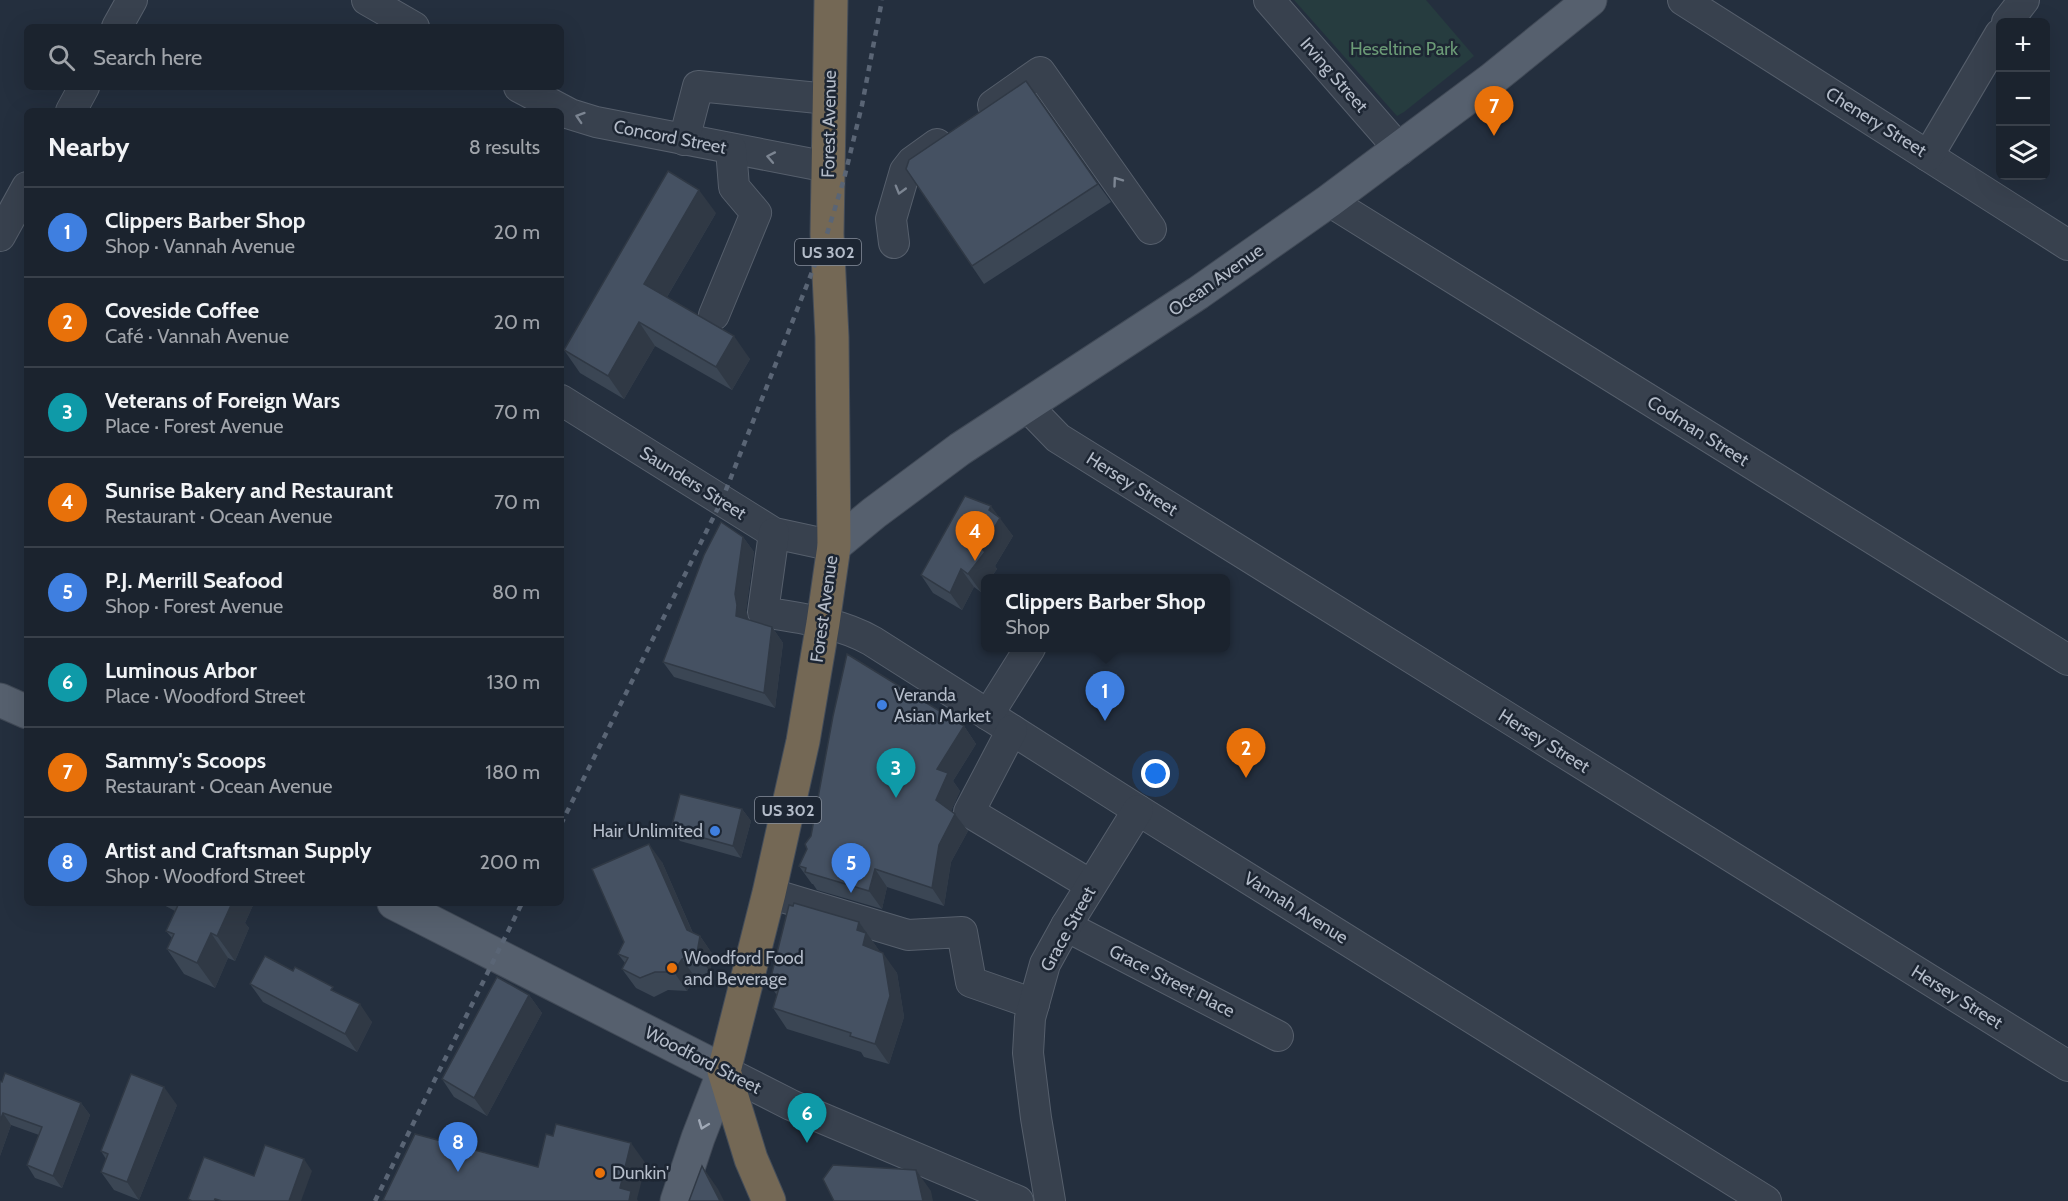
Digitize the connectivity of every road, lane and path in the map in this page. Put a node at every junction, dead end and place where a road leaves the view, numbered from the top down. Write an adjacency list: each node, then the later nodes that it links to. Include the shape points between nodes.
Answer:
1 (132, 0): 9 (street)
2 (367, 0): 10 (street)
3 (831, 0): 13 (highway, Forest Avenue / US 302)
4 (1269, 0): 18 (street, Irving Street)
5 (1590, 0): 18 (main road, Ocean Avenue)
6 (1683, 0): 19 (street, Chenery Street)
7 (2024, 0): 8 (street)
8 (2010, 18)
9 (119, 24)
10 (409, 24)
11 (1996, 42): 19 (street)
12 (525, 90): 14 (street, Concord Street, one-way to 12)
13 (828, 99): 16 (street, via 698,86); 20 (highway, Forest Avenue / US 302)
14 (558, 108)
15 (564, 111): 16 (street, Concord Street, one-way to 15, via 596,122)
16 (684, 140): 17 (street, Concord Street)
17 (730, 149): 20 (street, Concord Street, one-way to 17); 27 (street, via 734,187 756,213)
18 (1400, 150): 22 (main road, Ocean Avenue)
19 (1928, 156): 26 (street, Chenery Street)
20 (828, 167): 31 (highway, Forest Avenue / US 302)
21 (24, 192): 24 (street)
22 (1329, 201): 29 (main road, Ocean Avenue); 34 (street, Codman Street)
23 (1151, 229): 25 (street, one-way to 25, via 1040,72 912,162 905,171 891,219)
24 (0, 236)
25 (894, 243)
26 (2068, 244)
27 (714, 315)
28 (564, 402): 30 (street, Saunders Street)
29 (1028, 407): 31 (main road, Ocean Avenue, via 960,449); 45 (street, Hersey Street, via 1058,438)
30 (774, 533): 31 (street, Saunders Street); 32 (street, Vannah Avenue, via 763,612)
31 (834, 546): 32 (highway, Forest Avenue / US 302)
32 (823, 622): 37 (street, Vannah Avenue, via 863,635); 40 (highway, Forest Avenue / US 302, via 803,741)
33 (1028, 652): 37 (street)
34 (2068, 660)
35 (0, 700): 36 (main road)
36 (24, 710)
37 (1000, 722): 38 (street, Vannah Avenue); 39 (street, via 969,813)
38 (1138, 810): 39 (street, Grace Street); 51 (street, Vannah Avenue)
39 (1091, 885): 42 (street, Grace Street)
40 (769, 892): 43 (street, via 908,935 962,932 971,982); 46 (highway, Forest Avenue / US 302)
41 (400, 906): 46 (main road, Woodford Street)
42 (1066, 926): 43 (street, Grace Street, via 1045,964); 44 (street, Grace Street Place)
43 (1034, 1004): 50 (street, Grace Street, via 1028,1053)
44 (1278, 1036)
45 (2068, 1066)
46 (724, 1071): 47 (main road, one-way to 47); 48 (highway); 49 (street, Woodford Street, via 791,1105)
47 (677, 1201)
48 (768, 1201)
49 (1018, 1201)
50 (1050, 1201)
51 (1766, 1201)

